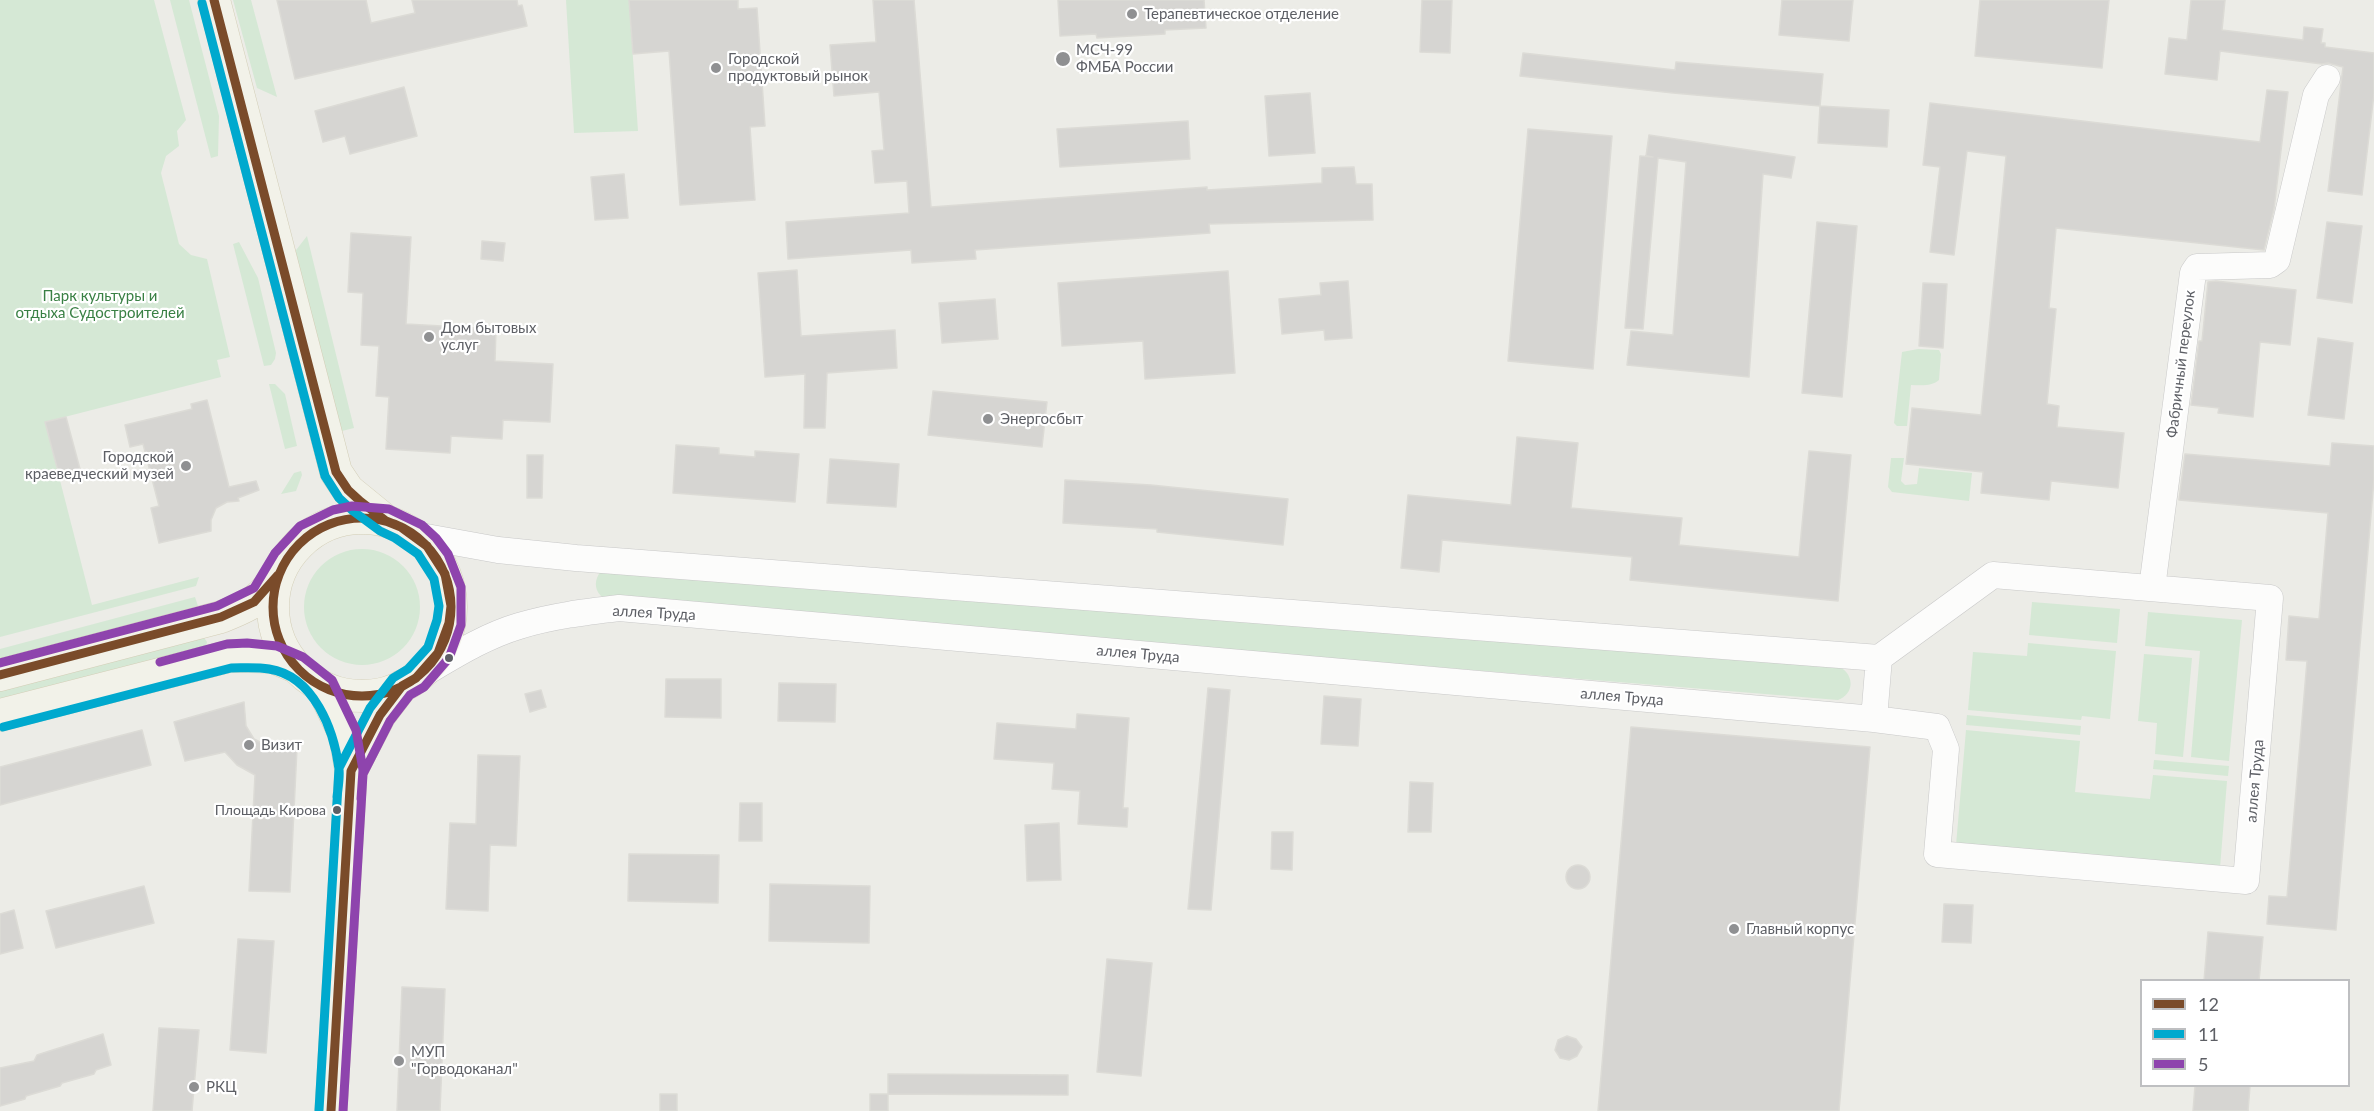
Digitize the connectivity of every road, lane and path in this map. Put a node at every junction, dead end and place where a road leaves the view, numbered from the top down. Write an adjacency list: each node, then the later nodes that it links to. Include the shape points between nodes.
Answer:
1 (214, 0): 3 (main road)
2 (2327, 78): 8 (street, Фабричный переулок, via 2316,95 2277,260 2270,265 2198,267 2193,273)
3 (336, 472): 4 (main road, via 348,490); 6 (main road, via 325,511)
4 (386, 521): 5 (main road); 6 (main road, via 337,521)
5 (415, 535): 9 (street, via 498,550 576,558); 12 (main road, via 445,574 451,606 445,638 428,666)
6 (307, 536): 7 (main road, via 285,560)
7 (278, 575): 10 (main road, via 273,599 274,624 282,647); 11 (main road, via 263,597 221,617)
8 (2152, 588): 9 (street, аллея Труда, via 1993,575); 15 (street, аллея Труда, via 2270,598 2246,881 1937,854 1946,749 1937,727)
9 (1880, 658): 15 (street)
10 (296, 667): 13 (main road); 14 (main road, via 273,657 230,656)
11 (0, 675)
12 (409, 682): 13 (main road, via 370,695 338,693); 15 (street, аллея Труда, via 474,645 517,627 619,608); 16 (main road, via 380,714)
13 (322, 687): 16 (main road, via 345,735)
14 (0, 716)
15 (1874, 720)
16 (351, 771): 17 (main road)
17 (331, 1111)

